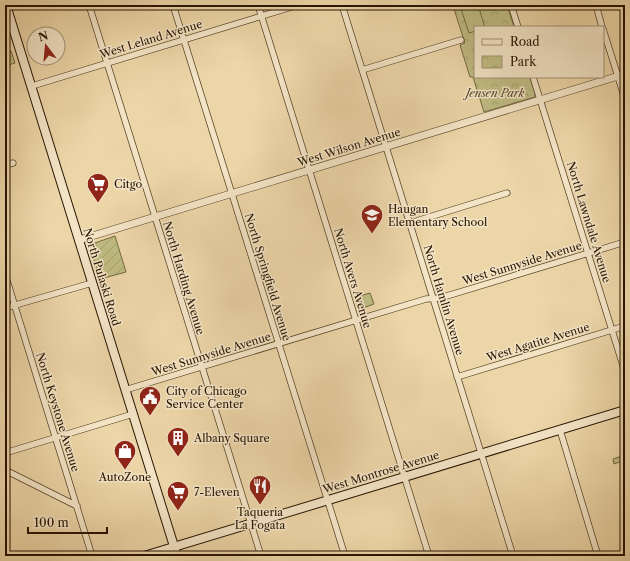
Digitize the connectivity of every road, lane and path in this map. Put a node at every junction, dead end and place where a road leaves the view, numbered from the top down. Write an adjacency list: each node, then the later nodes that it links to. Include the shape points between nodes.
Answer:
1 (6, 5): 19 (main road, North Pulaski Road)
2 (89, 5): 15 (street, North Harding Avenue)
3 (173, 5): 13 (street, North Springfield Avenue)
4 (258, 5): 9 (street, North Avers Avenue)
5 (298, 5): 9 (street, West Leland Avenue)
6 (342, 5): 16 (street, North Hamlin Avenue)
7 (511, 5): 10 (street)
8 (596, 5): 11 (street)
9 (261, 16): 13 (street, West Leland Avenue); 25 (street, North Avers Avenue)
10 (518, 26)
11 (602, 26)
12 (604, 31): 17 (street)
13 (184, 40): 15 (street, West Leland Avenue); 27 (street, North Springfield Avenue)
14 (461, 40): 16 (street)
15 (107, 63): 19 (street, West Leland Avenue); 28 (street, North Harding Avenue)
16 (362, 70): 22 (street, North Hamlin Avenue)
17 (621, 76): 20 (street); 21 (street, West Wilson Avenue)
18 (533, 78): 21 (street, North Lawndale Avenue)
19 (32, 86): 30 (main road, North Pulaski Road)
20 (625, 99)
21 (540, 100): 22 (street, West Wilson Avenue); 32 (street, North Lawndale Avenue)
22 (386, 147): 25 (street, West Wilson Avenue); 29 (street, North Hamlin Avenue)
23 (13, 163): 24 (street)
24 (5, 165)
25 (309, 170): 27 (street, West Wilson Avenue); 38 (street, North Avers Avenue)
26 (507, 193): 29 (street)
27 (232, 194): 28 (street, West Wilson Avenue); 41 (street, North Springfield Avenue)
28 (155, 217): 30 (street, West Wilson Avenue); 42 (street, North Harding Avenue)
29 (410, 223): 35 (street, North Hamlin Avenue)
30 (79, 240): 34 (main road, North Pulaski Road)
31 (625, 242): 32 (street, West Sunnyside Avenue)
32 (588, 253): 35 (street, West Sunnyside Avenue); 40 (street, North Lawndale Avenue)
33 (5, 274): 36 (street, North Keystone Avenue)
34 (92, 282): 36 (street); 45 (main road, North Pulaski Road)
35 (433, 298): 38 (street, West Sunnyside Avenue); 44 (street, North Hamlin Avenue)
36 (15, 305): 37 (street); 49 (street, North Keystone Avenue)
37 (5, 308)
38 (356, 320): 41 (street, West Sunnyside Avenue); 53 (street, North Avers Avenue)
39 (625, 326): 40 (street, West Agatite Avenue)
40 (612, 330): 43 (street, North Lawndale Avenue); 44 (street, West Agatite Avenue)
41 (278, 344): 42 (street, West Sunnyside Avenue); 54 (street, North Springfield Avenue)
42 (202, 367): 45 (street, West Sunnyside Avenue); 56 (street, North Harding Avenue)
43 (625, 372)
44 (458, 377): 51 (street, North Hamlin Avenue)
45 (125, 390): 47 (main road, North Pulaski Road)
46 (625, 410): 48 (main road, West Montrose Avenue)
47 (133, 414): 49 (street); 57 (main road, North Pulaski Road)
48 (560, 430): 51 (main road, West Montrose Avenue); 65 (street)
49 (56, 437): 50 (street); 55 (street, North Keystone Avenue)
50 (5, 453)
51 (481, 454): 53 (main road, West Montrose Avenue); 64 (street, North Hamlin Avenue)
52 (5, 470): 55 (street)
53 (404, 477): 54 (main road, West Montrose Avenue); 63 (street, North Avers Avenue)
54 (328, 500): 56 (main road, West Montrose Avenue); 62 (street, North Springfield Avenue)
55 (77, 506): 58 (street, North Keystone Avenue)
56 (251, 524): 57 (main road, West Montrose Avenue); 61 (street, North Harding Avenue)
57 (174, 547): 59 (main road, West Montrose Avenue); 60 (main road, North Pulaski Road)
58 (92, 556)
59 (144, 556)
60 (176, 556)
61 (261, 556)
62 (345, 556)
63 (429, 556)
64 (513, 556)
65 (598, 556)

